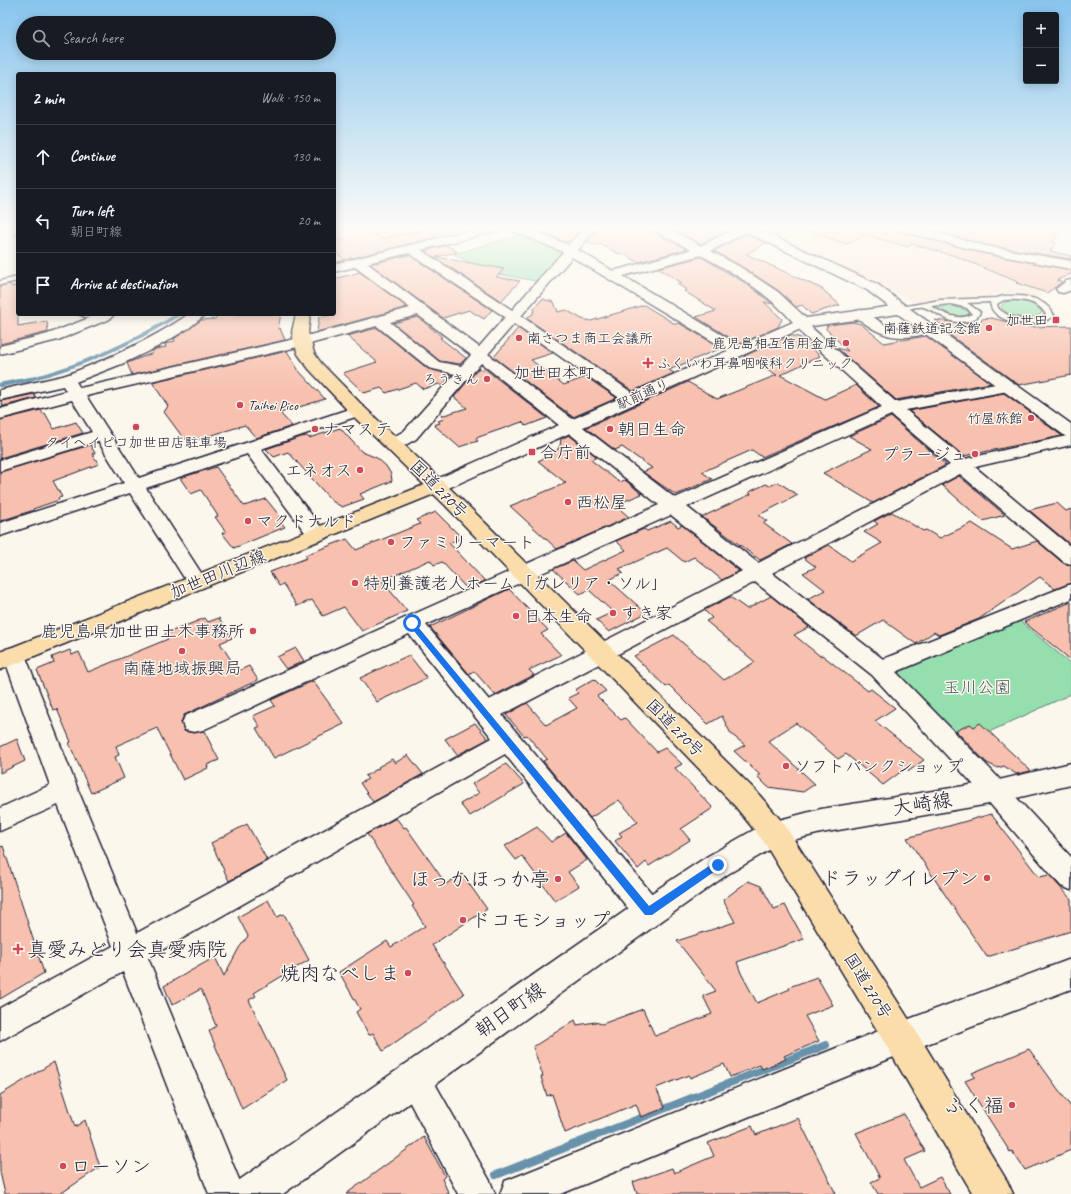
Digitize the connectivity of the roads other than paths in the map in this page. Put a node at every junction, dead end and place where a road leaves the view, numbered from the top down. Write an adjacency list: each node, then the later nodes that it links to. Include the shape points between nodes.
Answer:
1 (384, 283): 11 (street)
2 (461, 283): 17 (street)
3 (542, 283): 17 (street)
4 (625, 283): 24 (street)
5 (753, 283): 20 (street, via 790,308)
6 (863, 283): 10 (street)
7 (996, 300): 8 (lane); 18 (lane, via 993,303 995,310); 18 (lane, via 1030,300 1045,307 1050,315 1035,322)
8 (949, 302): 9 (lane); 13 (lane, via 970,307)
9 (924, 305): 10 (lane); 13 (lane, via 950,318 969,319)
10 (901, 308): 12 (street, 駅前通り); 21 (street)
11 (420, 310): 19 (street); 25 (street)
12 (861, 314): 20 (street, 駅前通り); 21 (street, via 884,331 896,334)
13 (982, 315): 18 (lane)
14 (102, 316): 23 (street, via 53,337)
15 (196, 316): 27 (street, via 164,337)
16 (303, 316): 22 (main road, 国道270号, via 300,332)
17 (512, 316): 25 (street); 30 (street)
18 (1007, 317)
19 (380, 321): 22 (street); 26 (street, via 434,365)
20 (802, 323): 24 (street, 駅前通り); 31 (street, via 808,332)
21 (928, 329): 28 (street)
22 (302, 342): 27 (street); 32 (main road, 国道270号, via 306,354 315,366)
23 (0, 350)
24 (738, 351): 30 (street, 駅前通り)
25 (480, 354): 26 (street); 34 (street)
26 (466, 372): 38 (street, via 410,435)
27 (71, 387): 29 (street); 33 (street); 36 (street)
28 (1007, 387): 31 (street); 35 (street)
29 (0, 395)
30 (631, 399): 34 (street, 駅前通り)
31 (893, 408): 40 (street); 44 (street)
32 (358, 411): 38 (main road, 国道270号); 39 (street)
33 (0, 414)
34 (570, 427): 43 (street, 駅前通り); 44 (street)
35 (1071, 432)
36 (101, 435): 41 (street); 42 (street)
37 (1071, 440): 40 (street)
38 (394, 444): 43 (main road, 国道270号)
39 (251, 447): 42 (street); 46 (street)
40 (964, 465): 47 (street); 48 (street)
41 (0, 466)
42 (135, 485): 45 (street); 50 (street)
43 (436, 486): 46 (main road, 加世田川辺線); 49 (main road, 国道270号)
44 (674, 506): 48 (street); 49 (street)
45 (0, 530)
46 (316, 535): 50 (main road, 加世田川辺線)
47 (1071, 557)
48 (758, 572): 53 (street); 55 (street)
49 (522, 574): 52 (street); 53 (main road, 国道270号)
50 (197, 582): 54 (main road, 加世田川辺線)
51 (1071, 591): 55 (street)
52 (412, 623): 56 (street); 57 (street)
53 (600, 653): 56 (street); 63 (main road, 国道270号, via 745,798)
54 (7, 658): 60 (street)
55 (880, 669): 61 (street)
56 (485, 713): 58 (street)
57 (194, 723)
58 (508, 741): 65 (street); 66 (street)
59 (1071, 774): 61 (street, 大崎線)
60 (65, 790): 62 (street); 66 (street)
61 (995, 792): 63 (street, 大崎線, via 821,821); 64 (street)
62 (0, 820)
63 (774, 833): 65 (street, 朝日町線, via 718,865); 69 (main road, 国道270号)
64 (1071, 877)
65 (648, 912): 70 (street, 朝日町線)
66 (132, 952): 68 (street); 71 (street)
67 (1071, 974): 69 (street)
68 (0, 1025)
69 (901, 1038): 74 (street); 75 (main road, 国道270号)
70 (413, 1078): 72 (street, 朝日町線); 73 (street)
71 (228, 1194)
72 (251, 1194)
73 (477, 1194)
74 (518, 1194)
75 (994, 1194)

